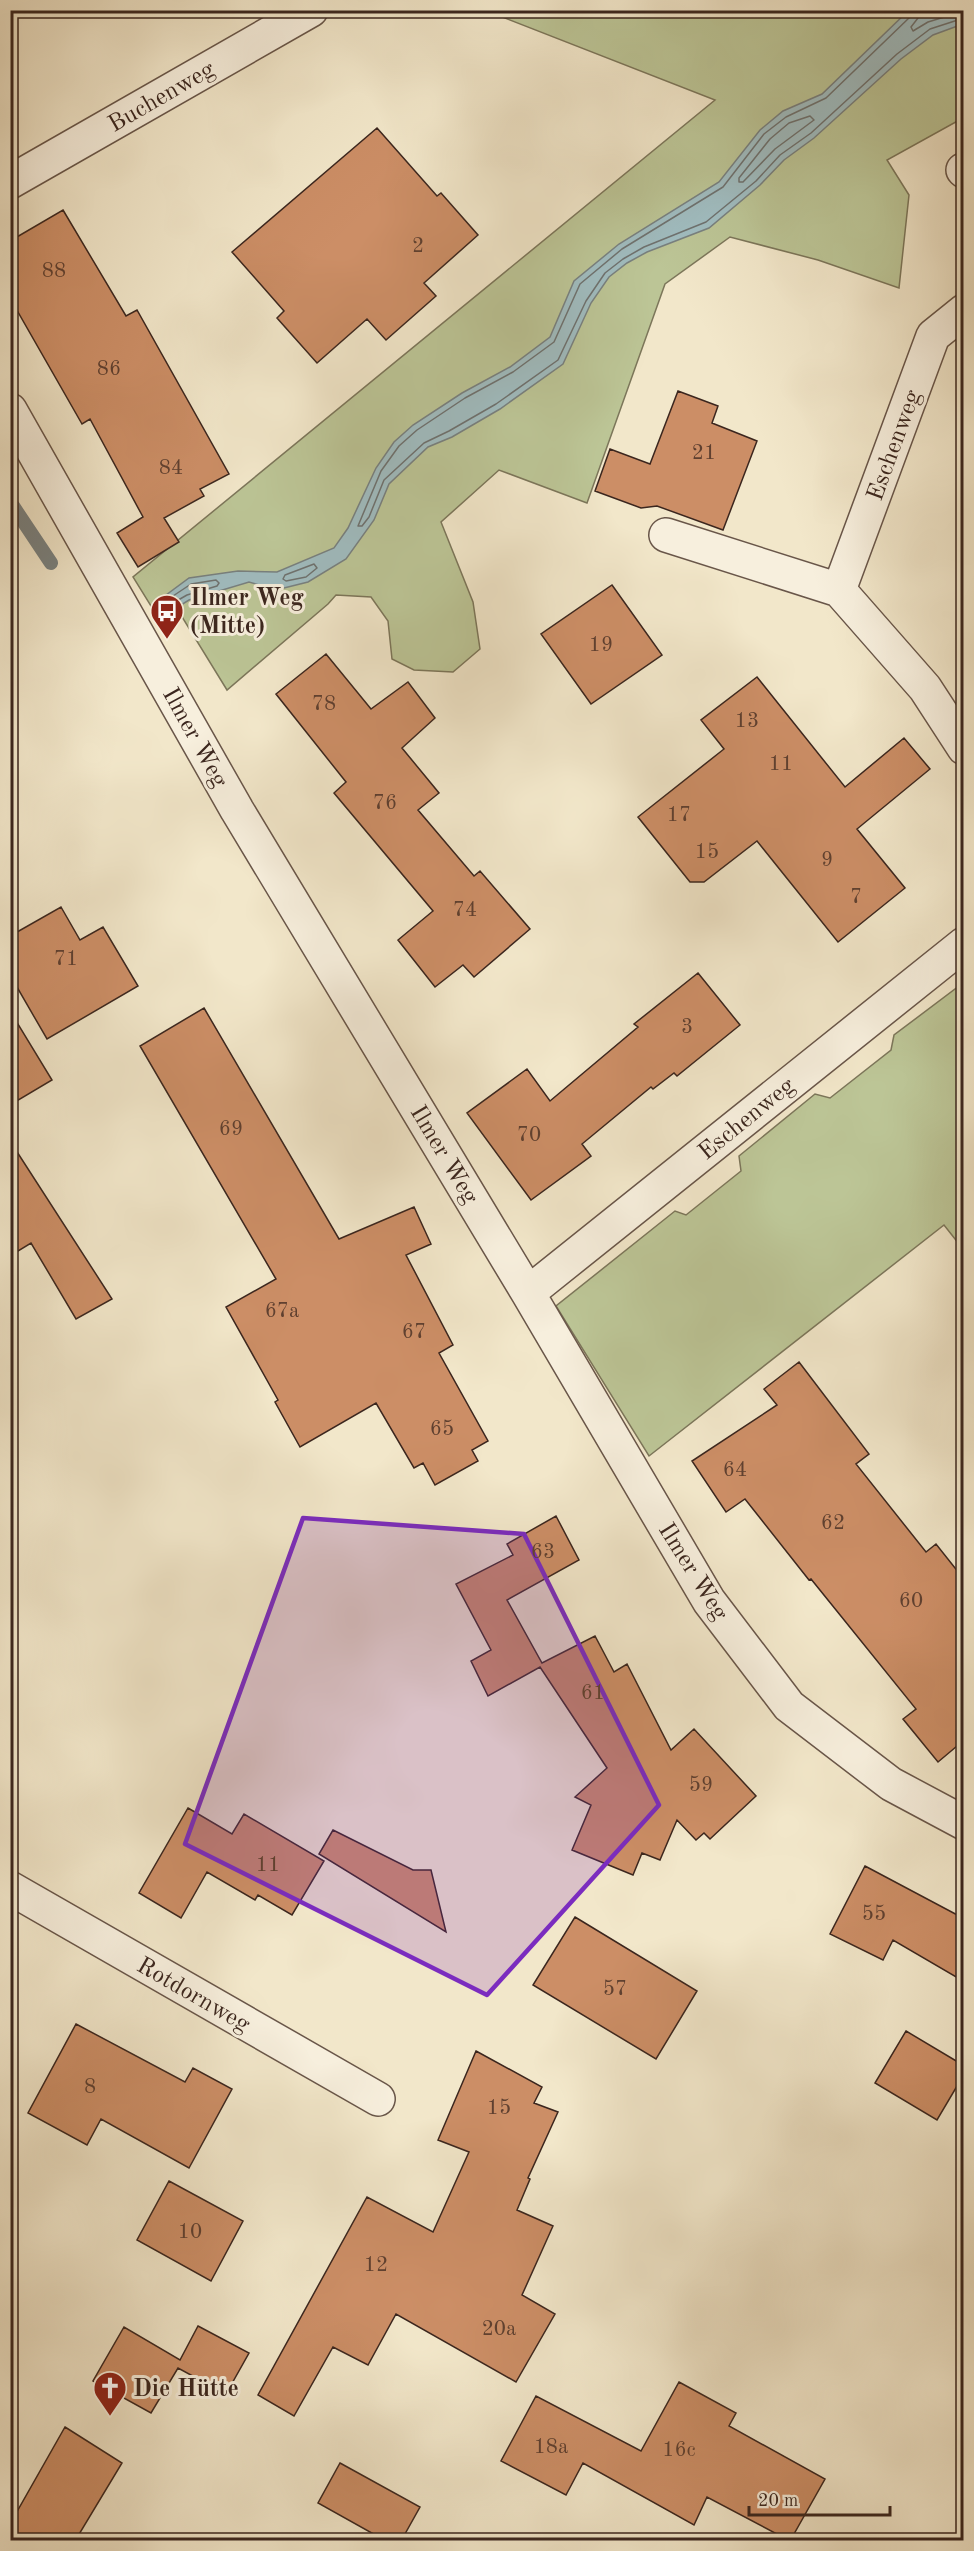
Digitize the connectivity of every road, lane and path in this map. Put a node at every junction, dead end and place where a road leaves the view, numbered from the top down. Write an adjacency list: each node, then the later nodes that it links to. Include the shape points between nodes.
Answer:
1 (311, 10): 2 (street, Buchenweg)
2 (10, 182)
3 (963, 311): 6 (street, Eschenweg, via 933,336)
4 (10, 410): 9 (street, Ilmer Weg, via 237,810)
5 (666, 535): 6 (street)
6 (839, 590): 7 (street, via 924,688)
7 (963, 748)
8 (963, 944): 9 (street, Eschenweg)
9 (528, 1293): 10 (street, Ilmer Weg, via 710,1601 789,1706 891,1784)
10 (963, 1823)
11 (10, 1888): 12 (street, Rotdornweg)
12 (378, 2099)

